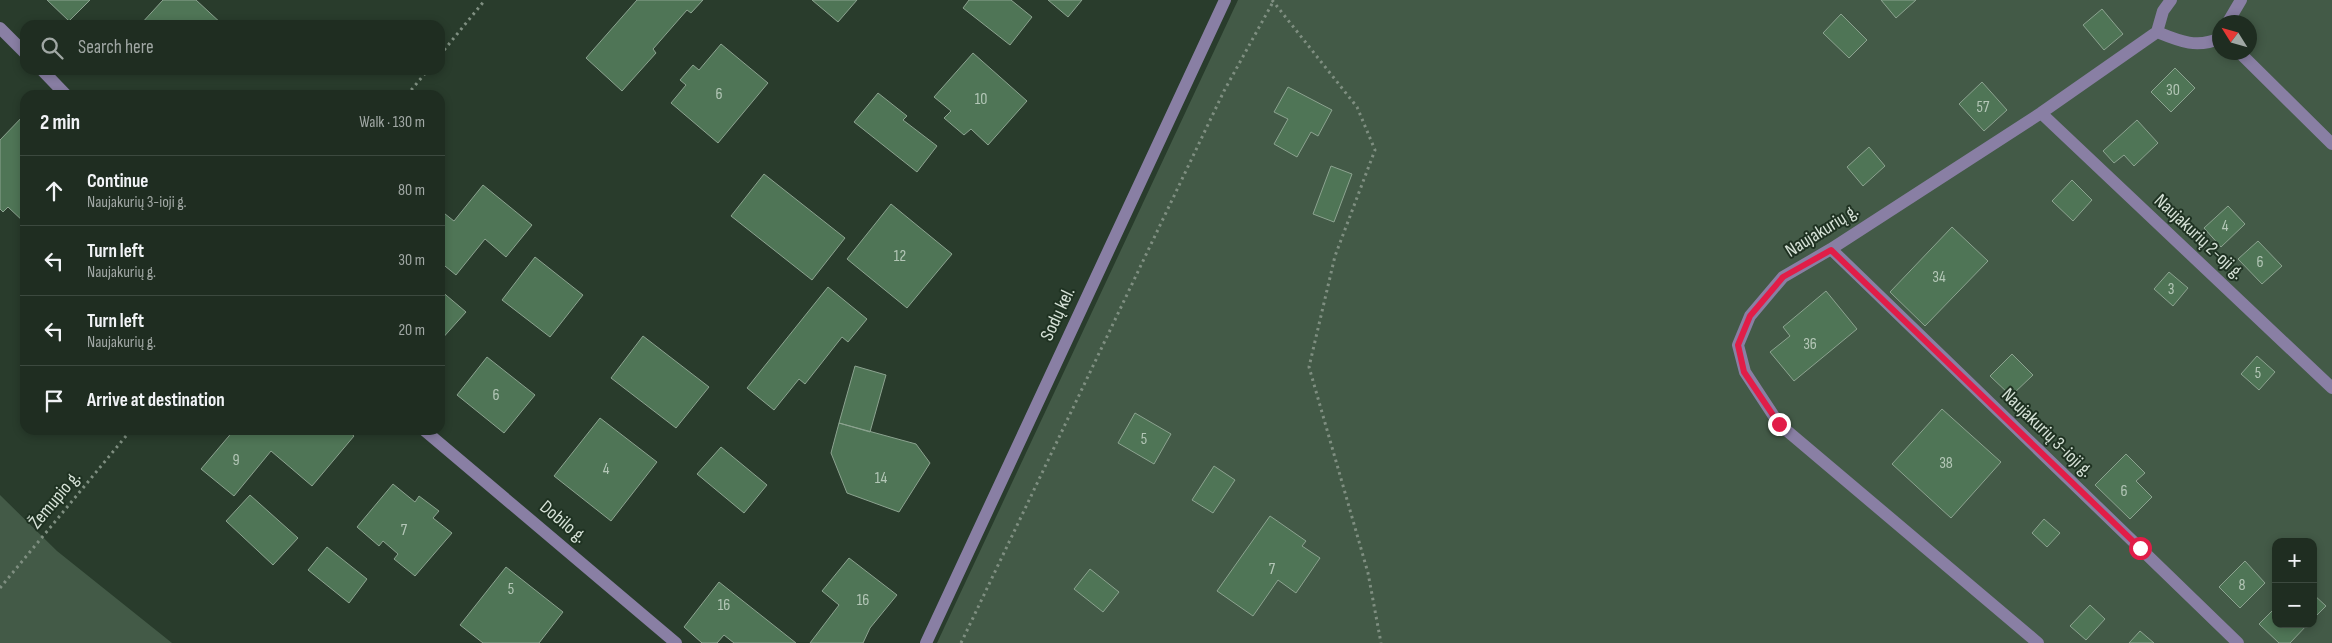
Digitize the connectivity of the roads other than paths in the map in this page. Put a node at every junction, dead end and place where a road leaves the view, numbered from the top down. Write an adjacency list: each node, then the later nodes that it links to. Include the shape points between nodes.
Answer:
1 (1225, 0): 18 (street, Sodų kel.)
2 (2171, 0): 6 (street, via 2163,11)
3 (2241, 0): 4 (street)
4 (2232, 15)
5 (0, 28): 8 (street)
6 (2158, 32): 7 (street, via 2186,44); 12 (street, Naujakurių g.)
7 (2212, 42)
8 (20, 48)
9 (2247, 60): 13 (street)
10 (47, 75): 11 (street)
11 (61, 90)
12 (2040, 113): 14 (street, Naujakurių g.); 15 (street, Naujakurių 2-oji g.)
13 (2332, 144)
14 (1831, 250): 19 (street, Naujakurių g., via 1783,277 1750,316 1738,345 1744,372 1779,424); 20 (street, Naujakurių 3-ioji g.)
15 (2332, 388)
16 (430, 435): 17 (street, Dobilo g.)
17 (676, 643)
18 (926, 643)
19 (2038, 643)
20 (2238, 643)

